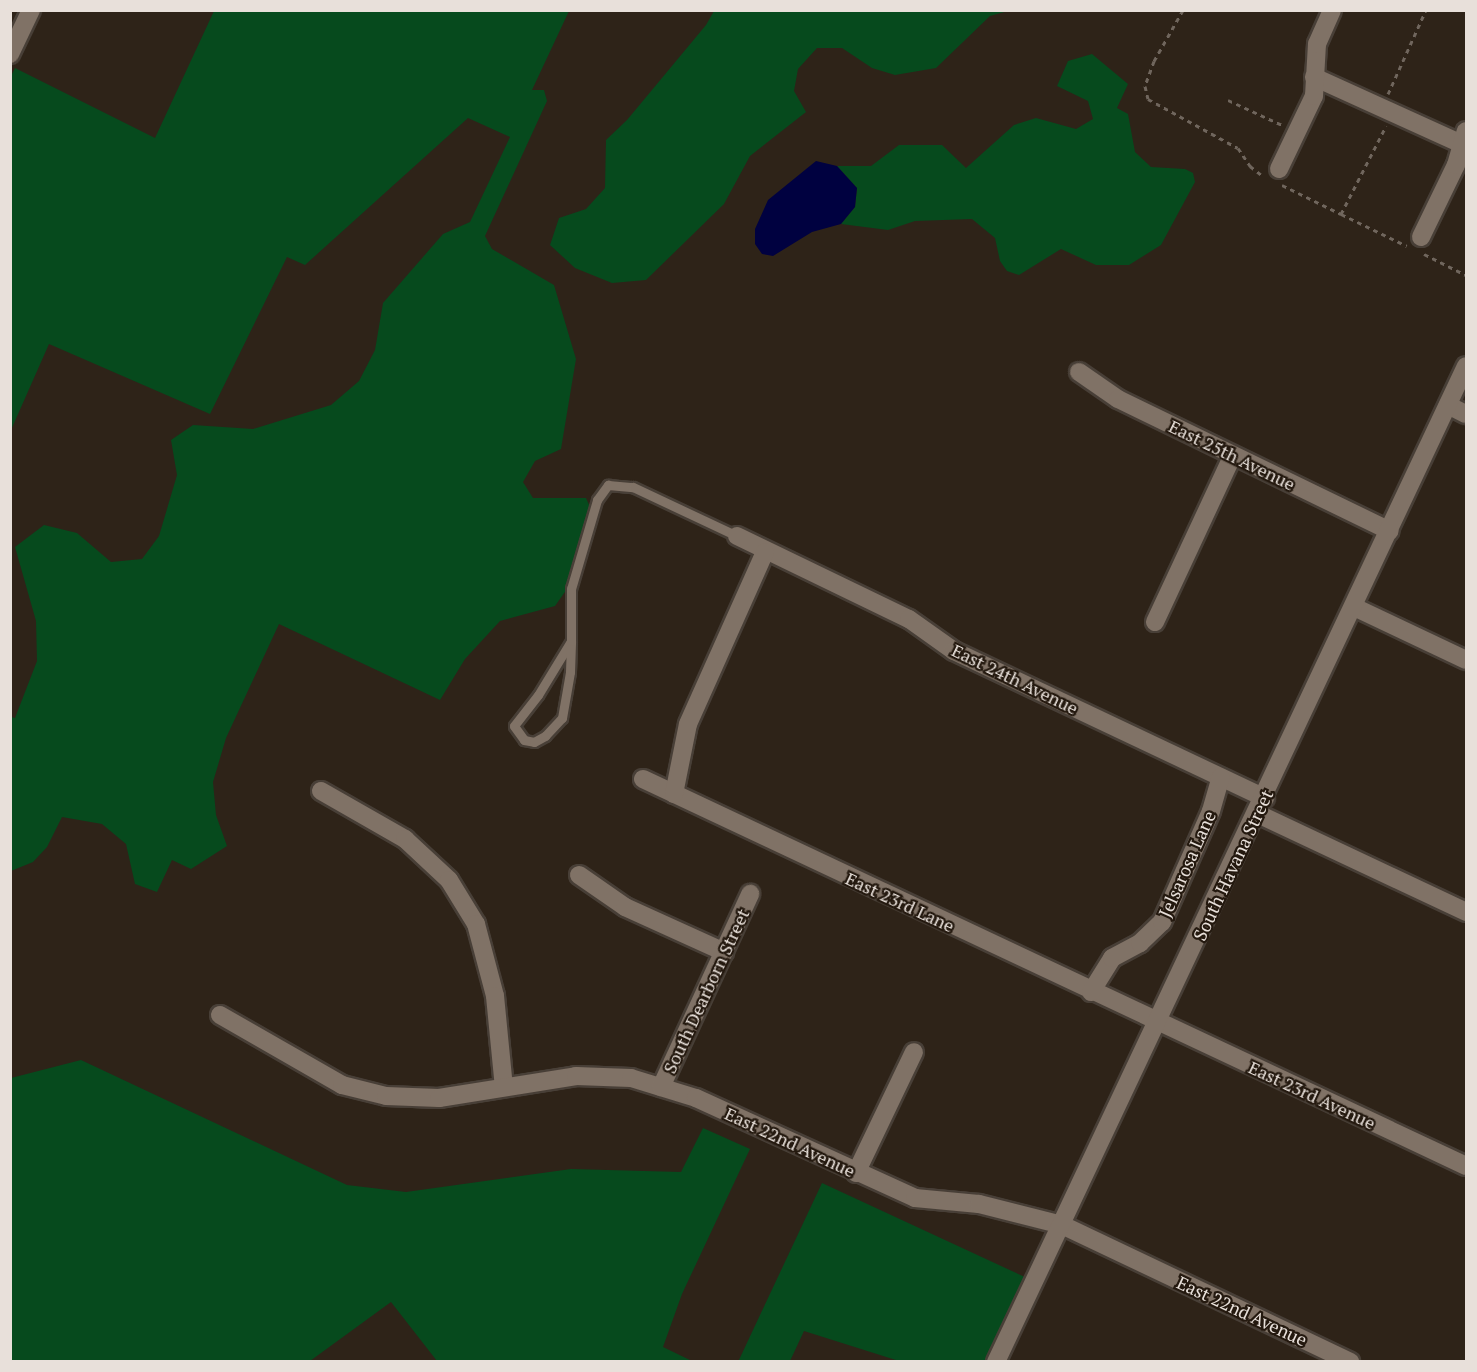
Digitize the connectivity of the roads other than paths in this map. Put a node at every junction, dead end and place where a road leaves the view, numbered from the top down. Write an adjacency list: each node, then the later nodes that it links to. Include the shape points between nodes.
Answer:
1 (31, 10): 3 (street)
2 (1332, 10): 4 (street, via 1317,44)
3 (10, 54)
4 (1314, 77): 5 (street); 6 (street, via 1314,96)
5 (1465, 141): 7 (street)
6 (1279, 169)
7 (1421, 237)
8 (1467, 366): 10 (street, South Havana Street)
9 (1079, 372): 12 (street, East 25th Avenue, via 1118,399)
10 (1448, 405): 11 (street); 13 (street, South Havana Street)
11 (1467, 414)
12 (1233, 455): 13 (street, East 25th Avenue); 17 (street)
13 (1390, 531): 16 (street, South Havana Street)
14 (737, 536): 15 (street, East 24th Avenue); 18 (lane, via 633,487 608,485 597,500 571,589)
15 (765, 552): 20 (street, East 24th Avenue, via 909,619 954,651); 23 (street, via 688,724)
16 (1354, 607): 19 (street); 24 (street, South Havana Street)
17 (1155, 622)
18 (571, 641): 18 (lane, via 568,697 562,718 545,736 534,742 524,740 513,726 538,695)
19 (1467, 660)
20 (1221, 777): 24 (street, East 24th Avenue); 29 (street, Jelsarosa Lane, via 1211,811 1162,922 1140,943 1112,958)
21 (643, 779): 23 (street, East 23rd Lane)
22 (321, 791): 33 (street, via 405,839 449,880 476,924 495,996)
23 (674, 794): 29 (street, East 23rd Lane)
24 (1261, 806): 27 (street, East 24th Avenue); 31 (street, South Havana Street)
25 (579, 875): 28 (street, via 625,907)
26 (750, 894): 28 (street, South Dearborn Street)
27 (1467, 912)
28 (724, 952): 34 (street, South Dearborn Street)
29 (1091, 993): 31 (street, East 23rd Lane)
30 (220, 1015): 33 (street, East 22nd Avenue, via 353,1088 386,1096 439,1098)
31 (1158, 1024): 35 (street, East 23rd Avenue); 37 (street, South Havana Street)
32 (914, 1052): 36 (street)
33 (504, 1087): 34 (street, East 22nd Avenue, via 576,1076 631,1078)
34 (661, 1087): 36 (street, East 22nd Avenue, via 696,1098)
35 (1467, 1166)
36 (856, 1173): 37 (street, East 22nd Avenue, via 915,1198 979,1204)
37 (1062, 1226): 38 (street, South Havana Street, via 1028,1288); 39 (street, East 22nd Avenue)
38 (996, 1362)
39 (1350, 1362)

